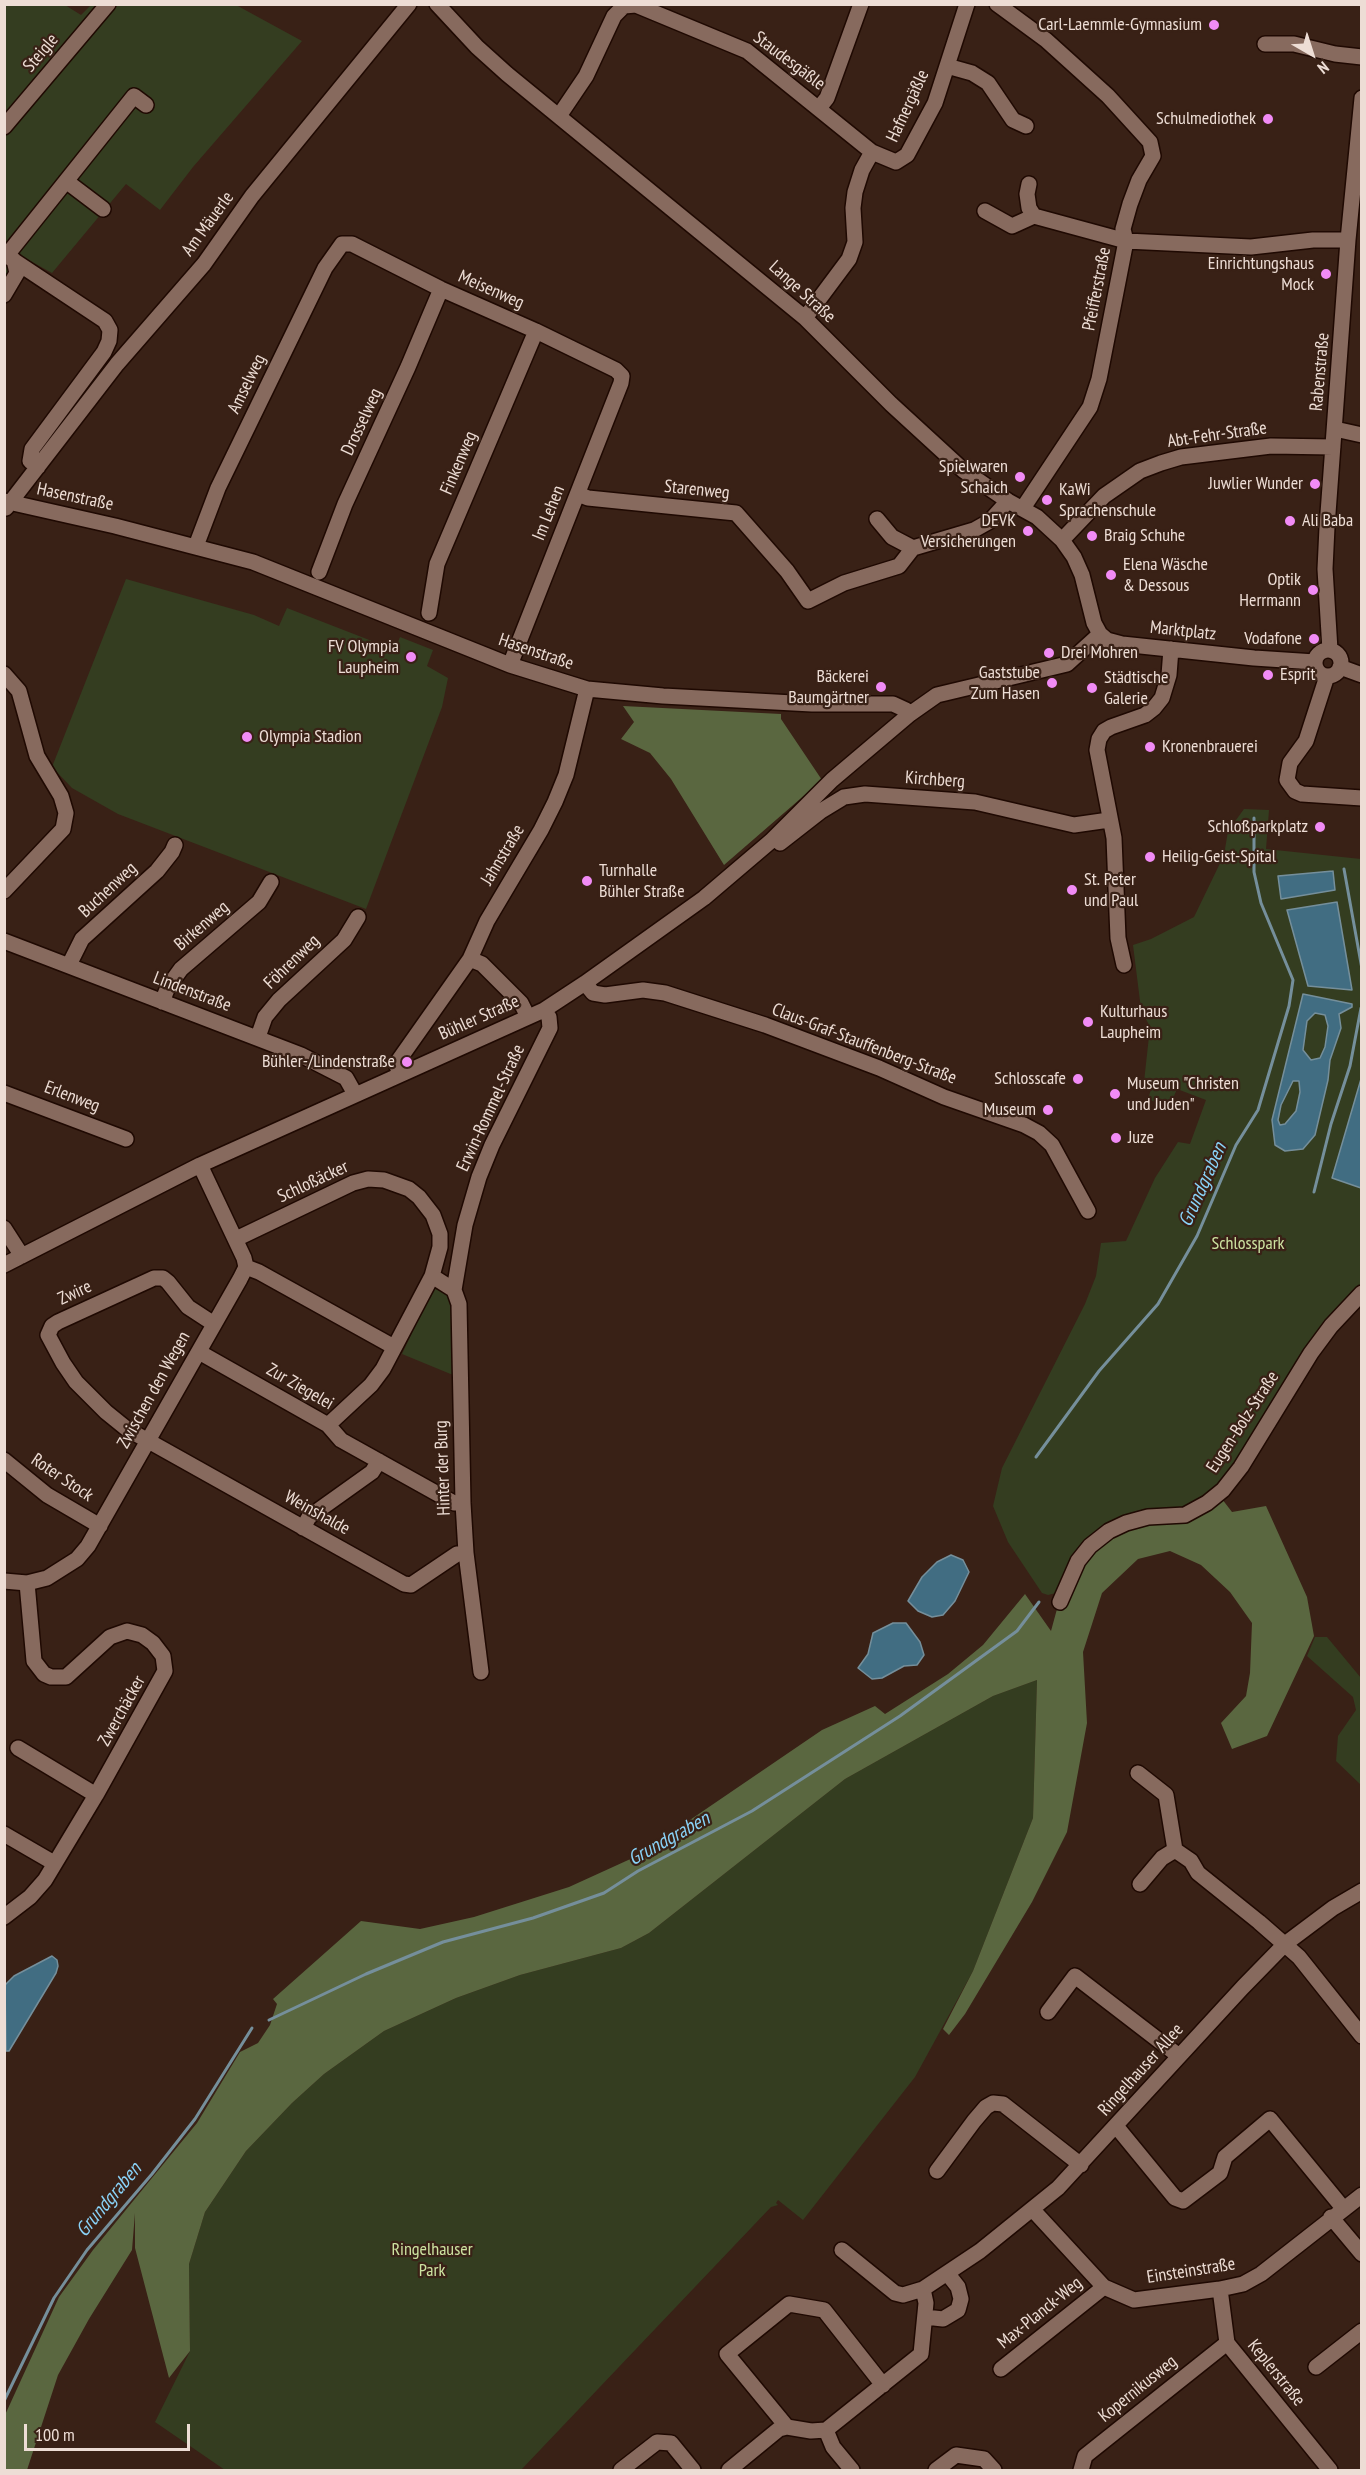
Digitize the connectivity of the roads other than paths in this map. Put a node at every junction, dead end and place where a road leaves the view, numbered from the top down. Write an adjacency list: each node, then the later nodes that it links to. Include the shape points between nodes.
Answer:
1 (108, 4): 16 (street, Steigle)
2 (409, 4): 35 (street, Am Mäuerle)
3 (437, 4): 14 (street, Lange Straße, via 501,69)
4 (861, 4): 12 (street, via 827,98)
5 (967, 4): 9 (street, Hafnergäßle)
6 (997, 4): 24 (street, via 1082,71 1149,142 1153,156 1130,204 1123,229)
7 (1265, 44): 8 (street, via 1294,44)
8 (1362, 57)
9 (947, 66): 15 (street, Hafnergäßle, via 972,73 988,83 1013,120); 17 (street, Hafnergäßle, via 935,103 907,155 896,162)
10 (1362, 98): 13 (street, Rabenstraße)
11 (146, 105): 18 (street, via 134,96)
12 (819, 108): 14 (street, Staudesgäßle, via 747,51 629,5 614,16 585,76); 17 (street, Staudesgäßle)
13 (1360, 114): 23 (street, Rabenstraße)
14 (559, 116): 29 (street, Lange Straße)
15 (1026, 126)
16 (4, 127)
17 (872, 152): 29 (street, Hafnergäßle, via 855,192 855,242 849,259)
18 (66, 181): 20 (street); 26 (street)
19 (1029, 184): 22 (street, via 1029,208)
20 (103, 209)
21 (985, 211): 22 (street, via 1012,226)
22 (1034, 216): 24 (street)
23 (1348, 240): 24 (street, Pfeifferstraße, via 1251,247); 32 (street, Rabenstraße)
24 (1126, 241): 39 (street, Pfeifferstraße, via 1099,380 1090,407)
25 (342, 244): 27 (street, Meisenweg, via 352,244); 42 (street, Amselweg, via 325,268 218,488)
26 (8, 256): 28 (street, via 17,273); 35 (street, via 105,321 110,330 105,352 32,449 30,461)
27 (441, 289): 30 (street, Meisenweg); 44 (street, Drosselweg, via 345,504)
28 (4, 295)
29 (805, 318): 37 (street, Lange Straße, via 963,470)
30 (536, 331): 31 (street, Meisenweg); 45 (street, Finkenweg, via 437,564)
31 (622, 376): 36 (street, Im Lehen)
32 (1335, 429): 33 (street); 34 (street, Rabenstraße)
33 (1362, 435)
34 (1333, 447): 41 (street, Abt-Fehr-Straße, via 1271,446 1161,463 1140,471 1104,496); 48 (street, Rabenstraße, via 1325,569)
35 (38, 467): 38 (street, Am Mäuerle)
36 (578, 494): 43 (street, Starenweg, via 736,513 808,600 844,583 898,566); 50 (street, Im Lehen)
37 (1008, 501): 39 (street, Lange Straße); 43 (street, via 990,521 974,530)
38 (7, 505): 42 (street, Hasenstraße)
39 (1023, 508): 41 (street, Lange Straße)
40 (877, 519): 43 (street, via 892,537)
41 (1062, 540): 46 (street, Lange Straße, via 1083,575)
42 (196, 546): 50 (street, Hasenstraße, via 253,562)
43 (913, 548)
44 (320, 572)
45 (429, 614)
46 (1100, 634): 47 (street, Marktplatz, via 1122,644); 55 (street, via 1061,666 938,694)
47 (1171, 649): 49 (street, Marktplatz); 57 (street, via 1169,675 1155,708 1111,727 1099,740 1097,750)
48 (1330, 650): 49 (street, via 1319,654); 51 (street, via 1338,655)
49 (1315, 662): 51 (street, via 1317,670)
50 (510, 665): 54 (street, Hasenstraße)
51 (1334, 672): 53 (street); 56 (street, via 1306,741 1292,758 1287,780 1302,794)
52 (4, 674): 61 (street, via 19,691 37,756 61,796 66,813 63,829)
53 (1362, 675)
54 (587, 689): 55 (street, Hasenstraße, via 812,704 893,704); 64 (street, Jahnstraße, via 566,775 555,802 486,921)
55 (910, 714): 58 (street, Bühler Straße, via 832,780)
56 (1362, 798)
57 (1109, 820): 58 (street, Kirchberg, via 1074,825 975,802 865,794 844,797 777,844); 66 (street, via 1114,837 1118,938)
58 (771, 841): 67 (street, Bühler Straße, via 704,898)
59 (175, 845): 65 (street, Buchenweg, via 157,871 82,939)
60 (271, 882): 68 (street, Birkenweg, via 259,902 182,969)
61 (4, 891)
62 (358, 917): 71 (street, Föhrenweg, via 344,940 279,1000 265,1017)
63 (4, 940): 65 (street, Lindenstraße)
64 (470, 959): 70 (street, via 482,964 521,1003); 72 (street, Jahnstraße, via 396,1064)
65 (69, 965): 68 (street, Lindenstraße)
66 (1124, 965)
67 (585, 984): 69 (street, Bühler Straße); 77 (street, Claus-Graf-Stauffenberg-Straße, via 593,993 605,995 643,990 665,993 765,1025 1024,1125 1052,1145)
68 (162, 1002): 71 (street, Lindenstraße)
69 (544, 1010): 70 (street, Bühler Straße); 79 (street, Erwin-Rommel-Straße, via 550,1028 492,1145)
70 (528, 1017): 72 (street, Bühler Straße)
71 (258, 1037): 74 (street, Lindenstraße, via 346,1078)
72 (400, 1073): 74 (street, Bühler Straße)
73 (4, 1093): 75 (street, Erlenweg)
74 (356, 1094): 76 (street, Bühler Straße)
75 (126, 1139)
76 (200, 1165): 81 (street); 82 (street, Bühler Straße)
77 (1088, 1211)
78 (438, 1225): 79 (street); 81 (street, Schloßäcker, via 426,1205 409,1189 368,1179); 85 (street, via 440,1247)
79 (465, 1225): 86 (street, Erwin-Rommel-Straße)
80 (4, 1228): 82 (street)
81 (236, 1239): 84 (street)
82 (22, 1256): 83 (street, Bühler Straße)
83 (4, 1265)
84 (246, 1267): 88 (street, Zwischen den Wegen); 89 (street)
85 (432, 1276): 86 (street); 89 (street)
86 (454, 1290): 95 (street, Hinter der Burg, via 459,1304)
87 (1362, 1293): 101 (street, Eugen-Bolz-Straße, via 1311,1353 1223,1490 1185,1515 1148,1517 1109,1531 1078,1561)
88 (214, 1324): 90 (street, Zwischen den Wegen); 92 (street, Zwire, via 188,1307 163,1278 153,1278 58,1322 49,1331 50,1340 76,1382 106,1412)
89 (394, 1347): 91 (street, via 371,1385)
90 (199, 1352): 91 (street, Zur Ziegelei); 92 (street, Zwischen den Wegen)
91 (328, 1425): 94 (street, Zur Ziegelei, via 340,1440)
92 (148, 1441): 96 (street, Zwischen den Wegen); 97 (street, Weinshalde)
93 (4, 1460): 96 (street, Roter Stock, via 47,1495)
94 (379, 1461): 95 (street, Zur Ziegelei, via 454,1503); 97 (street, via 372,1472 309,1517)
95 (463, 1503): 98 (street, Hinter der Burg)
96 (100, 1526): 100 (street, Zwischen den Wegen, via 77,1559 47,1578)
97 (303, 1527): 98 (street, Weinshalde, via 404,1584 411,1585 457,1554)
98 (466, 1553): 102 (street, Hinter der Burg)
99 (4, 1581): 100 (street, Zwischen den Wegen)
100 (27, 1583): 105 (street, Zwerchäcker, via 34,1661 44,1674 66,1677 110,1638 127,1631 148,1639 163,1656 165,1671 161,1681)
101 (1059, 1602)
102 (481, 1672)
103 (18, 1748): 105 (street)
104 (1138, 1773): 107 (street, via 1166,1795)
105 (96, 1795): 108 (street, Zwerchäcker)
106 (4, 1834): 108 (street)
107 (1175, 1850): 109 (street, via 1162,1858); 112 (street, via 1191,1861 1197,1873)
108 (54, 1863): 111 (street, Zwerchäcker, via 30,1897)
109 (1140, 1884)
110 (1362, 1891): 112 (street, Ringelhauser Allee)
111 (4, 1917)
112 (1285, 1944): 114 (street); 115 (street, Ringelhauser Allee)
113 (1048, 2012): 115 (street, via 1075,1976)
114 (1362, 2036)
115 (1179, 2056): 116 (street, Ringelhauser Allee)
116 (1116, 2126): 117 (street, Ringelhauser Allee); 121 (street, via 1175,2198 1183,2201 1220,2174 1225,2157 1270,2120)
117 (1081, 2165): 118 (street, via 1003,2104 993,2103 974,2121); 120 (street, Ringelhauser Allee)
118 (937, 2171)
119 (1362, 2195): 121 (street, Einsteinstraße)
120 (1033, 2210): 124 (street, Ringelhauser Allee); 125 (street, Einsteinstraße)
121 (1337, 2213): 123 (street); 127 (street, Einsteinstraße, via 1261,2274 1243,2284)
122 (842, 2250): 126 (street, Ringelhauser Allee, via 895,2293 903,2295)
123 (1362, 2254)
124 (947, 2273): 126 (street, Ringelhauser Allee); 128 (street, via 958,2288 958,2310 943,2319)
125 (1104, 2287): 127 (street, Einsteinstraße, via 1134,2300); 132 (street, Max-Planck-Weg)
126 (923, 2289): 128 (street)
127 (1220, 2289): 130 (street, Keplerstraße)
128 (925, 2318): 133 (street, via 921,2354)
129 (1362, 2331): 131 (street)
130 (1227, 2343): 142 (street, Kopernikusweg, via 1085,2456); 143 (street, Keplerstraße)
131 (1316, 2367)
132 (1001, 2370)
133 (883, 2385): 134 (street, via 825,2310 789,2304 727,2354); 135 (street)
134 (787, 2427): 135 (street); 138 (street)
135 (826, 2430): 139 (street, via 833,2447)
136 (621, 2470): 137 (street, via 657,2442 671,2443)
137 (693, 2470)
138 (729, 2470)
139 (852, 2470)
140 (936, 2470): 141 (street, via 956,2455 984,2459)
141 (994, 2470)
142 (1081, 2470)
143 (1330, 2470)

